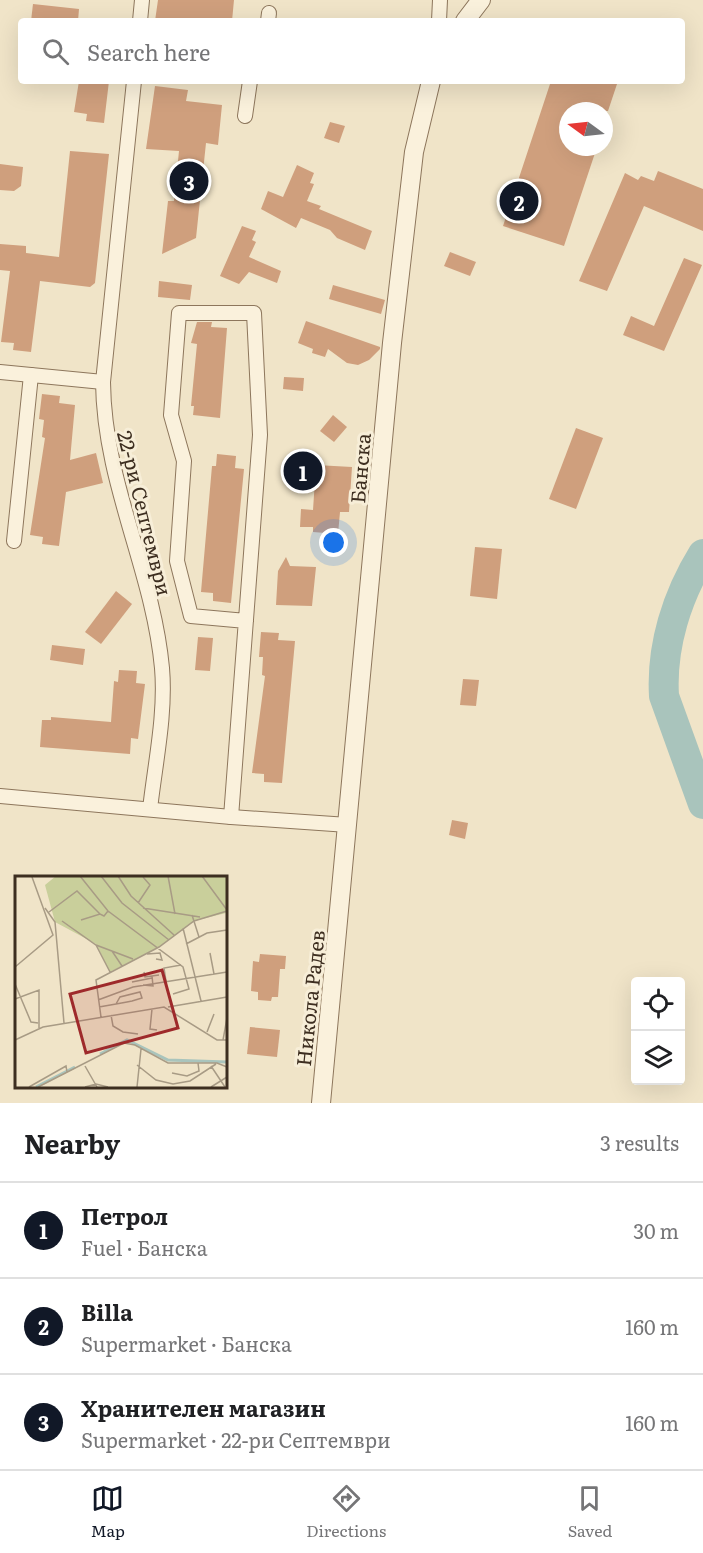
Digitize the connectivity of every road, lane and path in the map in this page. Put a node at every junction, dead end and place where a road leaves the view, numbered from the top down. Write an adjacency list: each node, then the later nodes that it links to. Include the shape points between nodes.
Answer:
1 (142, 0): 4 (street)
2 (440, 0): 5 (street)
3 (481, 0): 6 (street)
4 (140, 18)
5 (439, 18)
6 (467, 18)
7 (134, 84): 13 (street, 22-ри Септември)
8 (250, 84): 10 (street)
9 (430, 84): 19 (street, Банска, via 414,152 392,343)
10 (245, 116)
11 (0, 372): 12 (street)
12 (31, 375): 13 (street); 14 (street)
13 (103, 382): 17 (street, 22-ри Септември, via 109,452 155,628 162,670)
14 (14, 541)
15 (246, 621): 15 (street, via 191,616 177,561 184,461 171,415 179,313 254,313 260,435); 18 (street)
16 (0, 796): 17 (street)
17 (150, 810): 18 (street)
18 (231, 817): 19 (street)
19 (348, 825): 20 (street, Банска)
20 (341, 897): 21 (street, Никола Радев)
21 (321, 1103)

